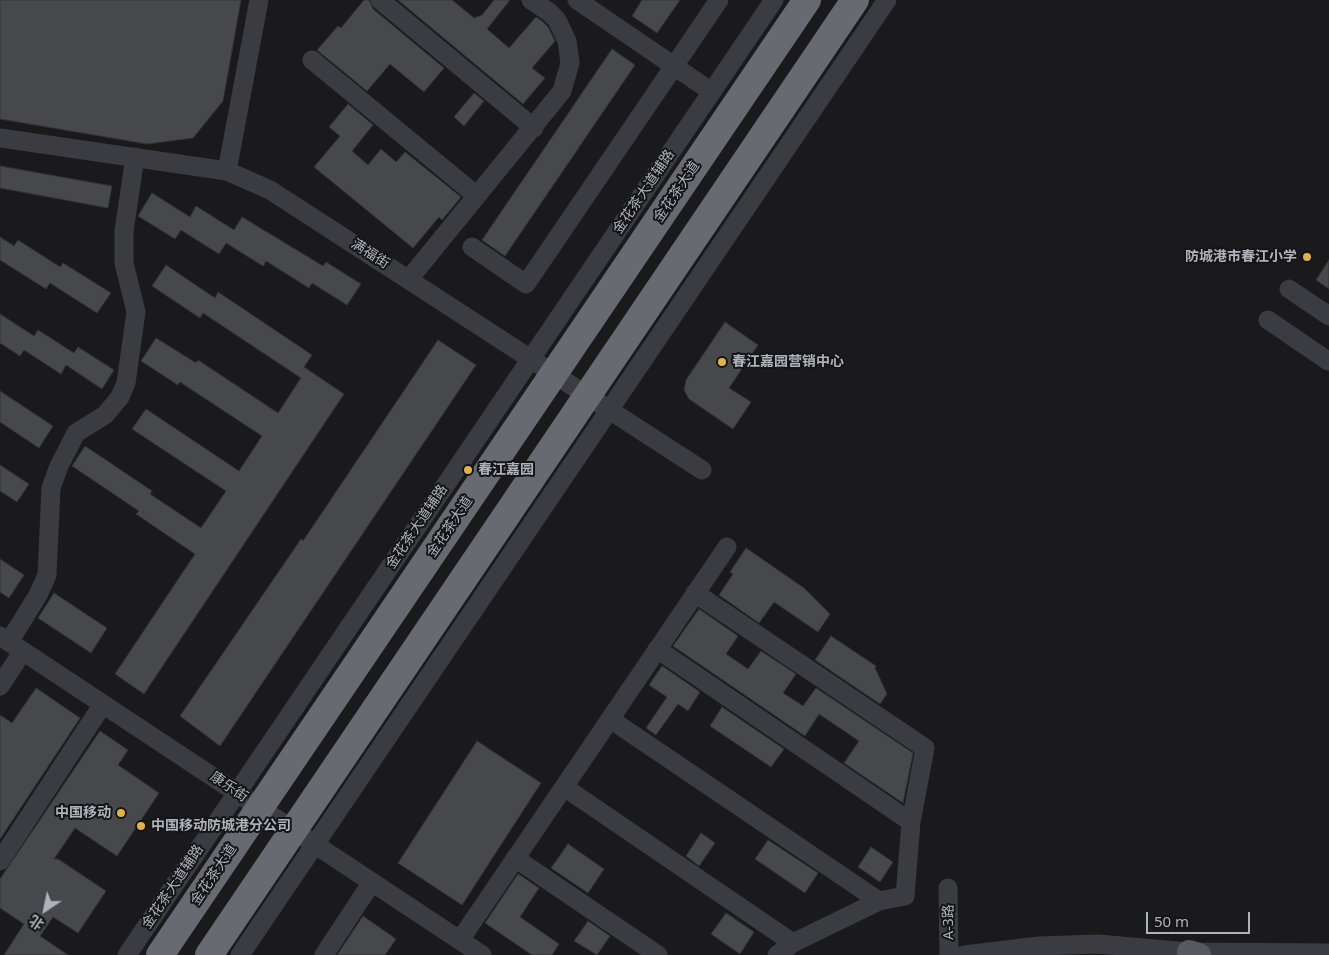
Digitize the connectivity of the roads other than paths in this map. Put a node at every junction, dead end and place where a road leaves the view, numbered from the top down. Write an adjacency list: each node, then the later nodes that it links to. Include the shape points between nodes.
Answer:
1 (259, 0): 16 (street)
2 (380, 0): 13 (street)
3 (531, 0): 13 (street, via 556,20 567,41 570,63 562,91)
4 (719, 0): 11 (street)
5 (774, 0): 12 (street, 金花茶大道辅路)
6 (807, 0): 25 (highway, 金花茶大道)
7 (855, 0): 26 (highway)
8 (887, 0): 26 (street)
9 (582, 1): 11 (street)
10 (312, 60): 17 (street)
11 (674, 66): 12 (street); 18 (street, via 526,284)
12 (712, 92): 23 (street, 金花茶大道辅路)
13 (534, 128): 17 (street)
14 (0, 138): 15 (street, 满福街)
15 (135, 157): 16 (street, 满福街); 30 (street, via 124,231 124,263 136,312 126,383 120,397 105,415 76,434 58,466 51,488 47,576)
16 (227, 171): 19 (street, 满福街, via 270,190)
17 (477, 196): 19 (street)
18 (472, 247)
19 (409, 279): 23 (street, 满福街)
20 (1289, 289): 21 (street)
21 (1329, 316)
22 (1268, 320): 24 (street)
23 (531, 358): 25 (street, 满福街); 36 (street, 金花茶大道辅路)
24 (1329, 361)
25 (554, 373): 26 (street, 满福街); 37 (highway, 金花茶大道)
26 (599, 402): 27 (street, 满福街); 39 (highway)
27 (702, 470)
28 (726, 547): 29 (street)
29 (696, 593): 31 (street); 38 (street, via 925,748)
30 (11, 643): 32 (street); 33 (street, 康乐街)
31 (657, 649): 34 (street); 38 (street)
32 (0, 686)
33 (103, 704): 36 (street, 康乐街); 41 (street)
34 (610, 719): 35 (street); 44 (street)
35 (564, 787): 40 (street); 46 (street)
36 (237, 793): 37 (street, 康乐街); 49 (street, 金花茶大道辅路)
37 (260, 808): 39 (street, 康乐街); 50 (highway, 金花茶大道)
38 (911, 822): 44 (street, via 905,896)
39 (304, 837): 42 (street, 康乐街); 51 (highway); 52 (street)
40 (516, 858): 45 (street); 55 (street)
41 (0, 861)
42 (372, 882): 45 (street, 康乐街); 53 (street)
43 (948, 888): 57 (street, A-3路)
44 (878, 901): 46 (street)
45 (460, 940): 54 (street, 康乐街)
46 (794, 943): 56 (street)
47 (1329, 953): 48 (street)
48 (1194, 954): 58 (street, via 1098,944 1039,946)
49 (127, 955)
50 (160, 955)
51 (209, 955)
52 (240, 955)
53 (324, 955)
54 (482, 955)
55 (658, 955)
56 (777, 955)
57 (950, 955)
58 (964, 955)

